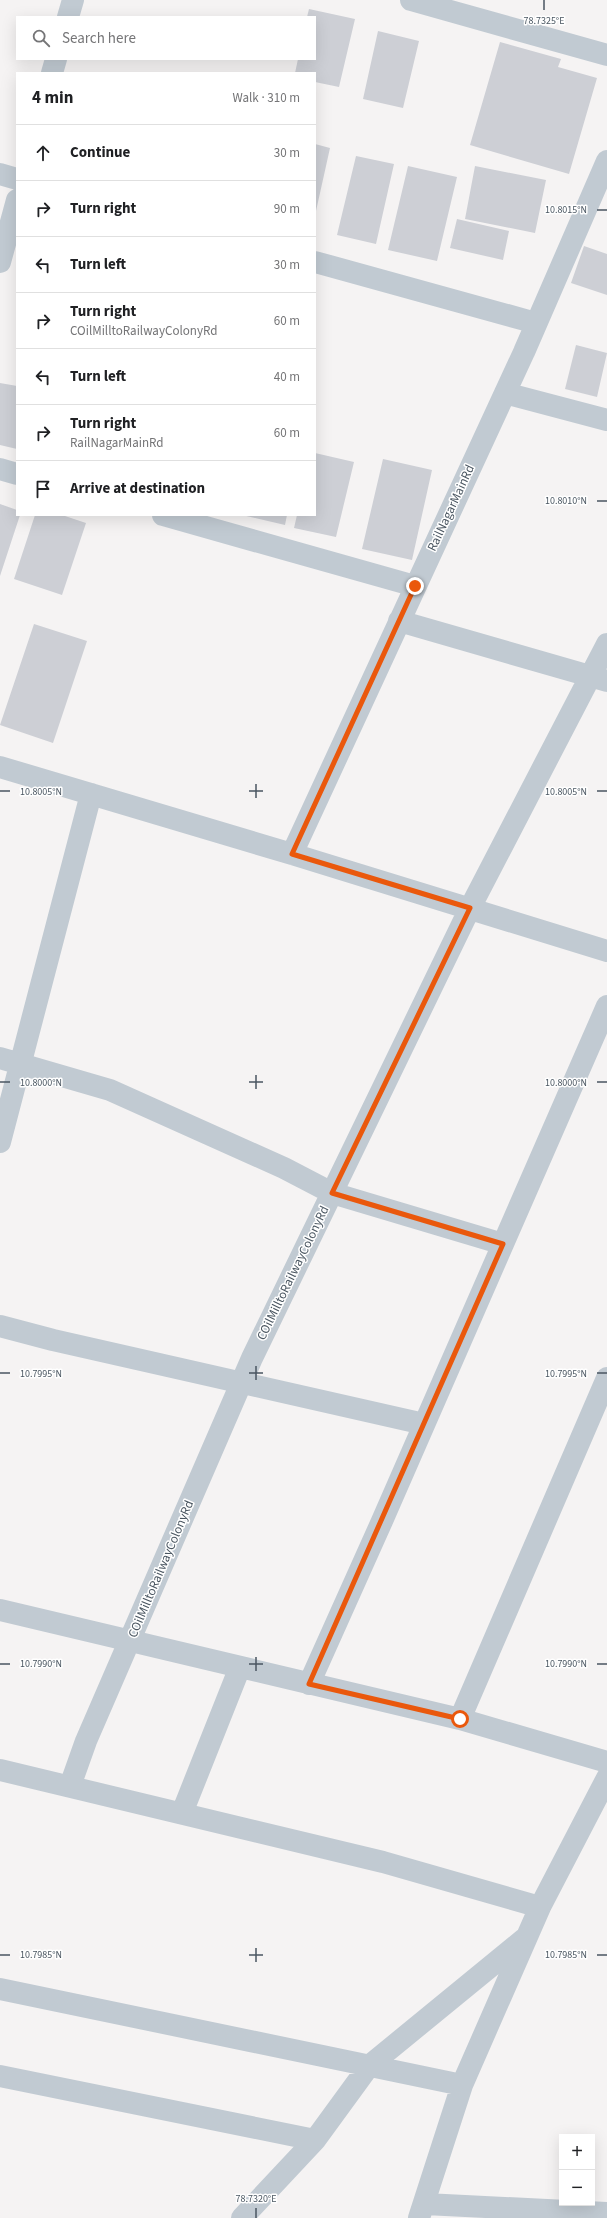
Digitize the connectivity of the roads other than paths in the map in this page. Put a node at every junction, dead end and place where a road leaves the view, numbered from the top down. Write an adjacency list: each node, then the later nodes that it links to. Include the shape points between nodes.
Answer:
1 (73, 0): 3 (street)
2 (411, 0): 4 (street)
3 (68, 16)
4 (607, 55)
5 (56, 60): 6 (street)
6 (52, 72)
7 (607, 161): 13 (street, RailNagarMainRd)
8 (0, 174): 9 (street)
9 (16, 179)
10 (16, 204): 11 (street)
11 (0, 262)
12 (316, 262): 13 (street)
13 (536, 323): 14 (street, RailNagarMainRd)
14 (505, 393): 15 (street); 19 (street, RailNagarMainRd)
15 (607, 420)
16 (0, 469): 17 (street)
17 (16, 474)
18 (167, 516): 19 (street)
19 (415, 586): 20 (street, RailNagarMainRd)
20 (399, 621): 22 (street); 25 (street, RailNagarMainRd)
21 (607, 644): 22 (street, COilMilltoRailwayColonyRd)
22 (599, 679): 26 (street, COilMilltoRailwayColonyRd)
23 (0, 767): 24 (street)
24 (91, 794): 25 (street); 29 (street)
25 (292, 854): 26 (street)
26 (470, 908): 27 (street); 31 (street, COilMilltoRailwayColonyRd)
27 (607, 951)
28 (607, 1006): 32 (street)
29 (10, 1061): 30 (street); 31 (street, via 110,1090 284,1168)
30 (0, 1142)
31 (332, 1193): 32 (street); 35 (street, COilMilltoRailwayColonyRd)
32 (503, 1244): 36 (street)
33 (0, 1326): 35 (street)
34 (607, 1378): 41 (street)
35 (241, 1383): 36 (street); 38 (street, COilMilltoRailwayColonyRd)
36 (424, 1424): 40 (street)
37 (0, 1610): 38 (street)
38 (129, 1642): 39 (street); 45 (street, COilMilltoRailwayColonyRd, via 86,1741)
39 (240, 1667): 40 (street); 46 (street)
40 (309, 1684): 41 (street)
41 (460, 1719): 42 (street)
42 (607, 1762)
43 (0, 1770): 45 (street)
44 (607, 1778): 47 (street)
45 (70, 1786): 46 (street)
46 (182, 1813): 47 (street, via 384,1862)
47 (540, 1907): 48 (street)
48 (527, 1936): 50 (street); 52 (street)
49 (0, 1989): 50 (street)
50 (369, 2066): 52 (street); 53 (street)
51 (0, 2076): 53 (street)
52 (462, 2086): 54 (street)
53 (315, 2140): 56 (street)
54 (422, 2211): 55 (street)
55 (607, 2213)
56 (242, 2218)

